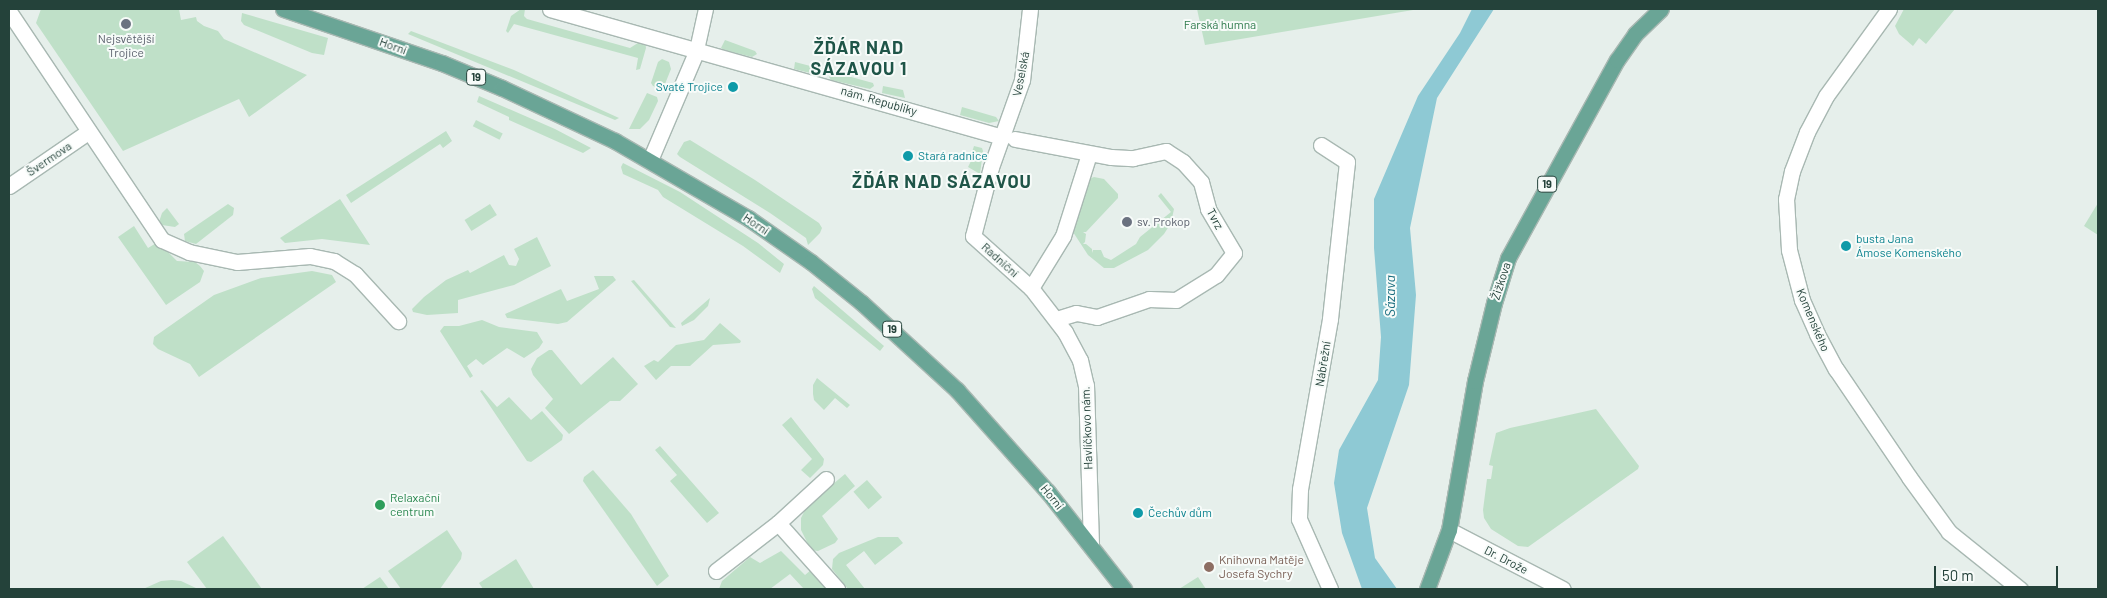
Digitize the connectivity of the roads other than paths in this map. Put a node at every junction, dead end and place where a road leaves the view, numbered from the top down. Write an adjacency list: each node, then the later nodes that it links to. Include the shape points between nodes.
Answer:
1 (550, 9): 8 (street, nám. Republiky)
2 (706, 9): 8 (street)
3 (1030, 9): 10 (street, Veselská, via 1022,80)
4 (1661, 9): 20 (main road, Žižkova / 19, via 1635,34 1608,75 1508,258 1475,381)
5 (1889, 9): 28 (street, Komenského, via 1826,96 1807,132 1792,171 1786,199 1789,250 1802,300 1836,369 1949,532)
6 (291, 10): 13 (main road, Horní / 19, via 442,63 502,88)
7 (10, 12): 9 (street)
8 (697, 50): 10 (street, nám. Republiky); 13 (street)
9 (88, 132): 14 (street, Švermova); 17 (street, via 162,240 189,252 237,262 310,256 334,261 355,274)
10 (1009, 138): 12 (street, Tvrz); 15 (street, Radniční, via 991,166 973,236)
11 (1322, 145): 26 (street, Nábřežní, via 1347,162 1330,319 1300,489 1299,519)
12 (1089, 154): 15 (street, via 1063,236); 16 (street, Tvrz, via 1133,158 1166,151 1183,162 1201,182 1208,209 1234,253 1216,275 1176,300 1149,299 1097,317 1076,313)
13 (650, 160): 21 (main road, Horní / 19, via 748,218 862,302 980,414)
14 (9, 186)
15 (1031, 288): 16 (street, Radniční)
16 (1056, 318): 21 (street, Havlíčkovo nám., via 1080,360 1086,385)
17 (398, 321)
18 (826, 479): 19 (street)
19 (778, 524): 22 (street); 24 (street)
20 (1449, 530): 23 (main road, Žižkova / 19); 27 (street, Dr. Drože)
21 (1091, 546): 25 (main road, Horní / 19)
22 (716, 571)
23 (1428, 587)
24 (837, 589)
25 (1124, 589)
26 (1330, 589)
27 (1563, 589)
28 (2020, 589)

